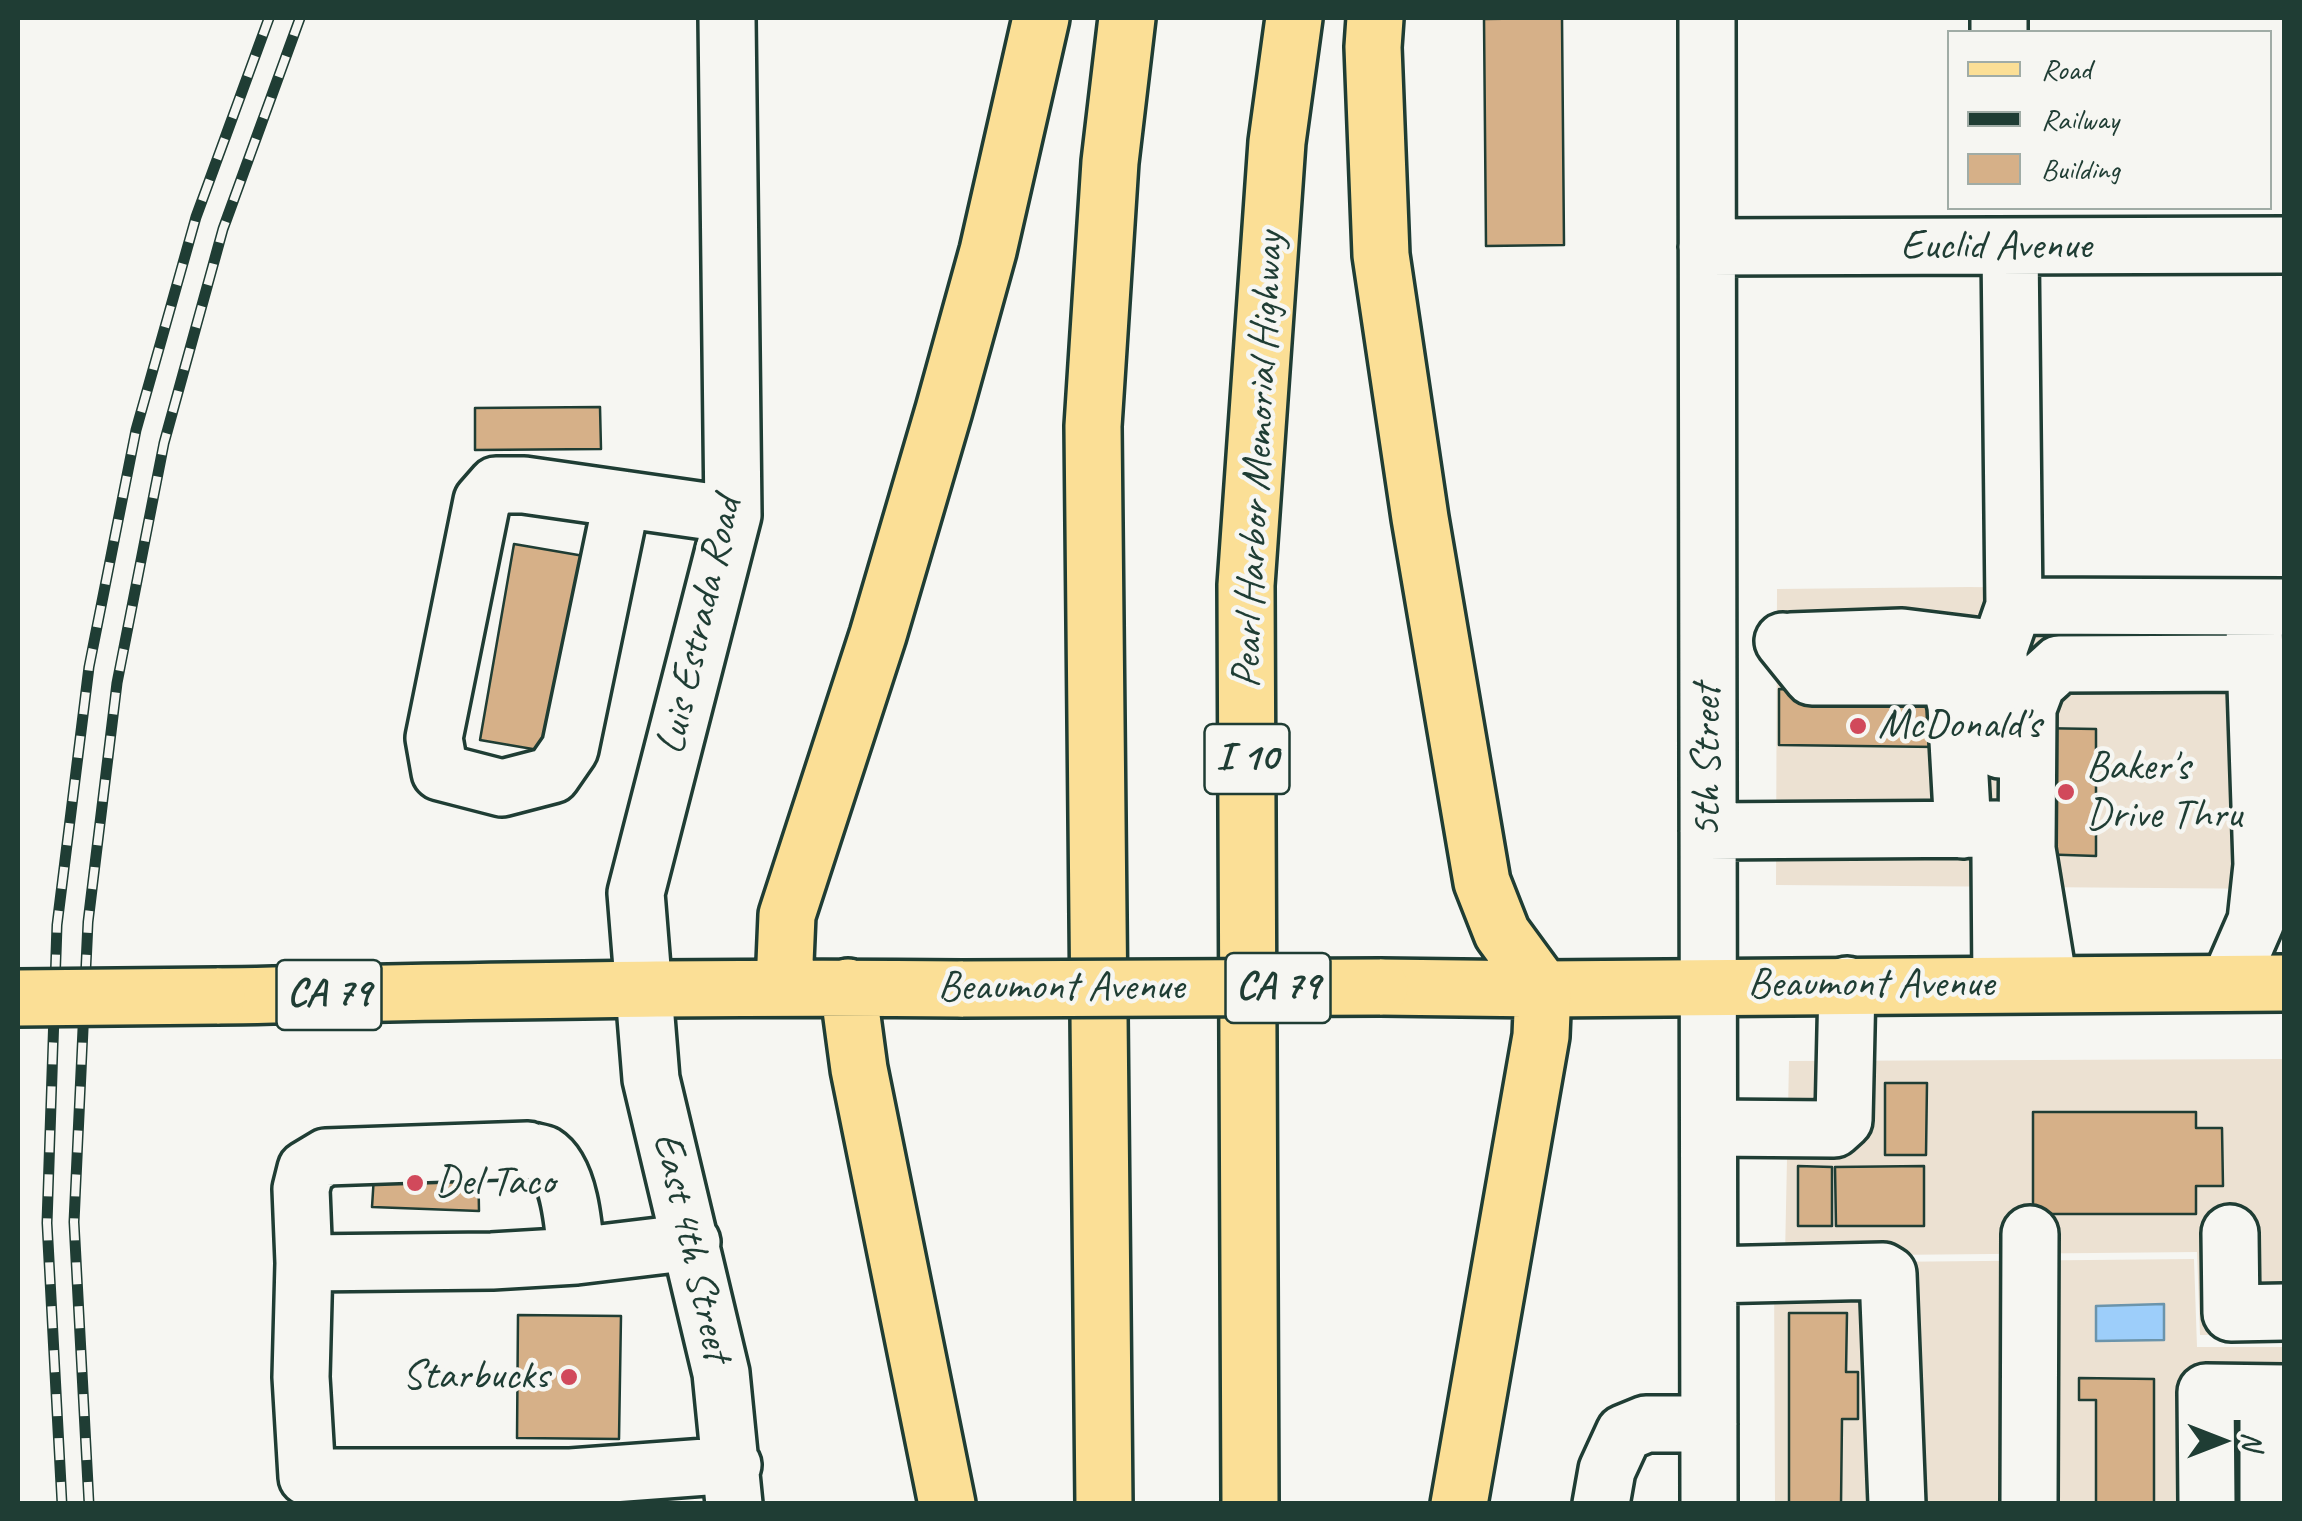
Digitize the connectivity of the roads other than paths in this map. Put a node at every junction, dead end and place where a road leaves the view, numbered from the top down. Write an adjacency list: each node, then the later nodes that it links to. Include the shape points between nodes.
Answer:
1 (726, 18): 11 (street, Luis Estrada Road)
2 (1042, 18): 23 (main road, via 949,392 787,915)
3 (1127, 18): 42 (main road, via 1093,426)
4 (1294, 18): 43 (main road, Pearl Harbor Memorial Highway / I 10, via 1277,142 1246,585)
5 (1375, 18): 26 (main road, via 1381,255 1482,882 1502,933)
6 (1707, 18): 9 (street, 5th Street)
7 (2004, 234): 8 (street, Euclid Avenue); 9 (street, Euclid Avenue); 13 (street)
8 (2284, 245)
9 (1707, 247): 15 (street, 5th Street)
10 (622, 499): 10 (street, via 496,484 482,501 434,738 440,772 502,788 552,775 561,762 570,748); 11 (street)
11 (733, 516): 27 (street, Luis Estrada Road, via 636,893)
12 (2269, 607): 13 (street); 16 (street)
13 (1992, 633): 14 (street); 17 (street)
14 (1784, 641): 15 (street); 17 (street, via 1812,677 1934,677 1950,685)
15 (1708, 643): 18 (street, 5th Street)
16 (2254, 663): 19 (street, via 2262,865 2256,922); 21 (street, via 2059,664 2037,684 2028,708)
17 (1981, 829): 18 (street); 21 (street)
18 (1708, 831): 24 (street, 5th Street)
19 (2229, 983): 20 (main road, Beaumont Avenue); 21 (main road, Beaumont Avenue)
20 (2284, 983)
21 (2025, 984): 22 (main road, Beaumont Avenue)
22 (1847, 985): 24 (main road, Beaumont Avenue); 29 (street, via 1840,1126)
23 (784, 986): 25 (main road, Beaumont Avenue / CA 79); 27 (main road, Beaumont Avenue / CA 79)
24 (1708, 986): 26 (main road, Beaumont Avenue); 29 (street, 5th Street)
25 (848, 987): 26 (main road, Beaumont Avenue / CA 79, bridge); 41 (main road)
26 (1543, 989): 44 (main road, via 1541,1036)
27 (642, 991): 28 (main road, Beaumont Avenue / CA 79, bridge); 32 (street, East 4th Street, via 651,1079)
28 (18, 998)
29 (1708, 1128): 35 (street, 5th Street)
30 (2230, 1233): 37 (street)
31 (2030, 1234): 48 (street)
32 (692, 1242): 33 (street); 40 (street, East 4th Street, via 721,1372)
33 (576, 1256): 34 (street); 34 (street, via 572,1207 556,1168 543,1153 528,1150 326,1157 306,1169 301,1189)
34 (304, 1262): 40 (street, via 307,1477)
35 (1709, 1274): 39 (street, 5th Street); 47 (street, via 1888,1274)
36 (2284, 1312): 37 (street)
37 (2231, 1313): 38 (street)
38 (2261, 1393): 49 (street, via 2206,1392); 50 (street)
39 (1709, 1424): 45 (street, via 1646,1424 1624,1433); 46 (street, 5th Street)
40 (733, 1484)
41 (946, 1504)
42 (1104, 1504)
43 (1250, 1504)
44 (1460, 1504)
45 (1601, 1504)
46 (1709, 1504)
47 (1897, 1504)
48 (2029, 1504)
49 (2207, 1504)
50 (2268, 1504)

